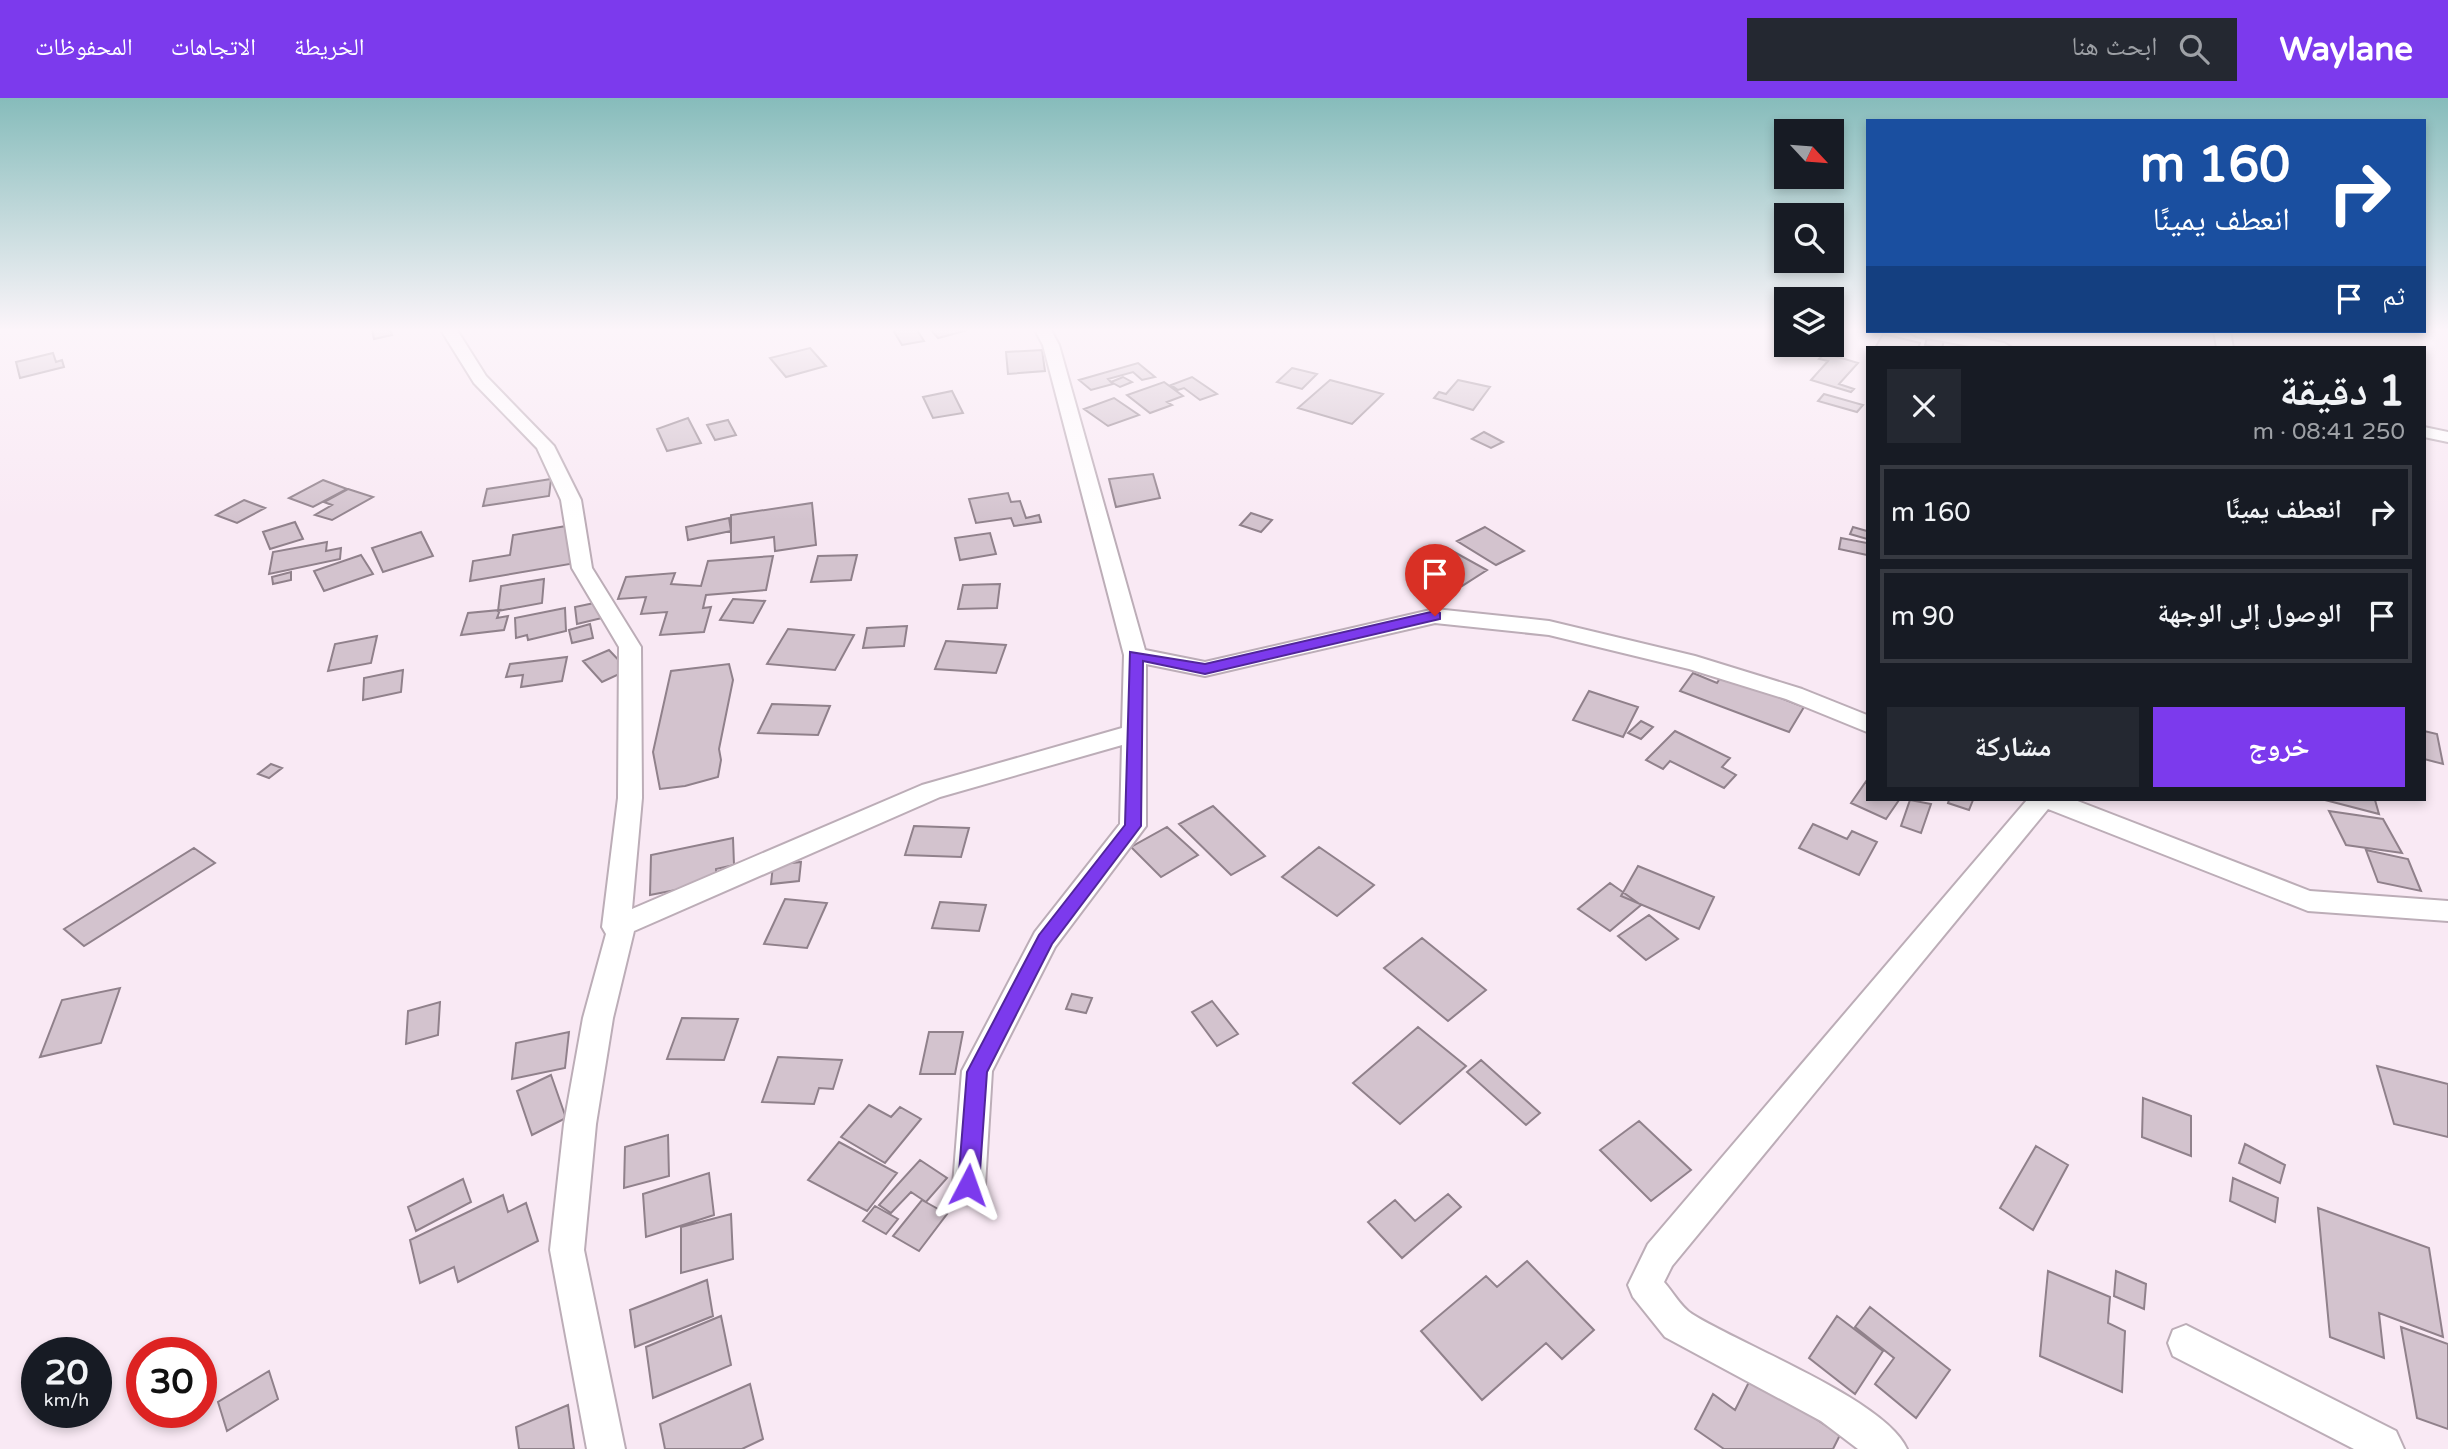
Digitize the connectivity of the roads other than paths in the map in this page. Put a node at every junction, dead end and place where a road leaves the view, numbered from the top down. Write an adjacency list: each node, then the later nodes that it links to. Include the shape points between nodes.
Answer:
1 (494, 393): 11 (street, via 545,446 571,499 582,568 630,648 630,797)
2 (1064, 393): 5 (street)
3 (2426, 432): 4 (street)
4 (2448, 437)
5 (1135, 655): 6 (street, via 1205,669 1435,616 1549,628 1695,663 1794,694); 7 (street)
6 (1866, 724)
7 (1134, 733): 11 (street, via 931,791); 12 (street, via 1133,826 1045,940 977,1072)
8 (2040, 801): 15 (street, via 1660,1255 1645,1285 1677,1325 1834,1408)
9 (2054, 801): 10 (street, via 2308,901)
10 (2448, 911)
11 (616, 927): 14 (street, via 621,928 598,1018 580,1124 567,1250)
12 (968, 1185)
13 (2186, 1343): 16 (street)
14 (606, 1449)
15 (1888, 1449)
16 (2385, 1449)

